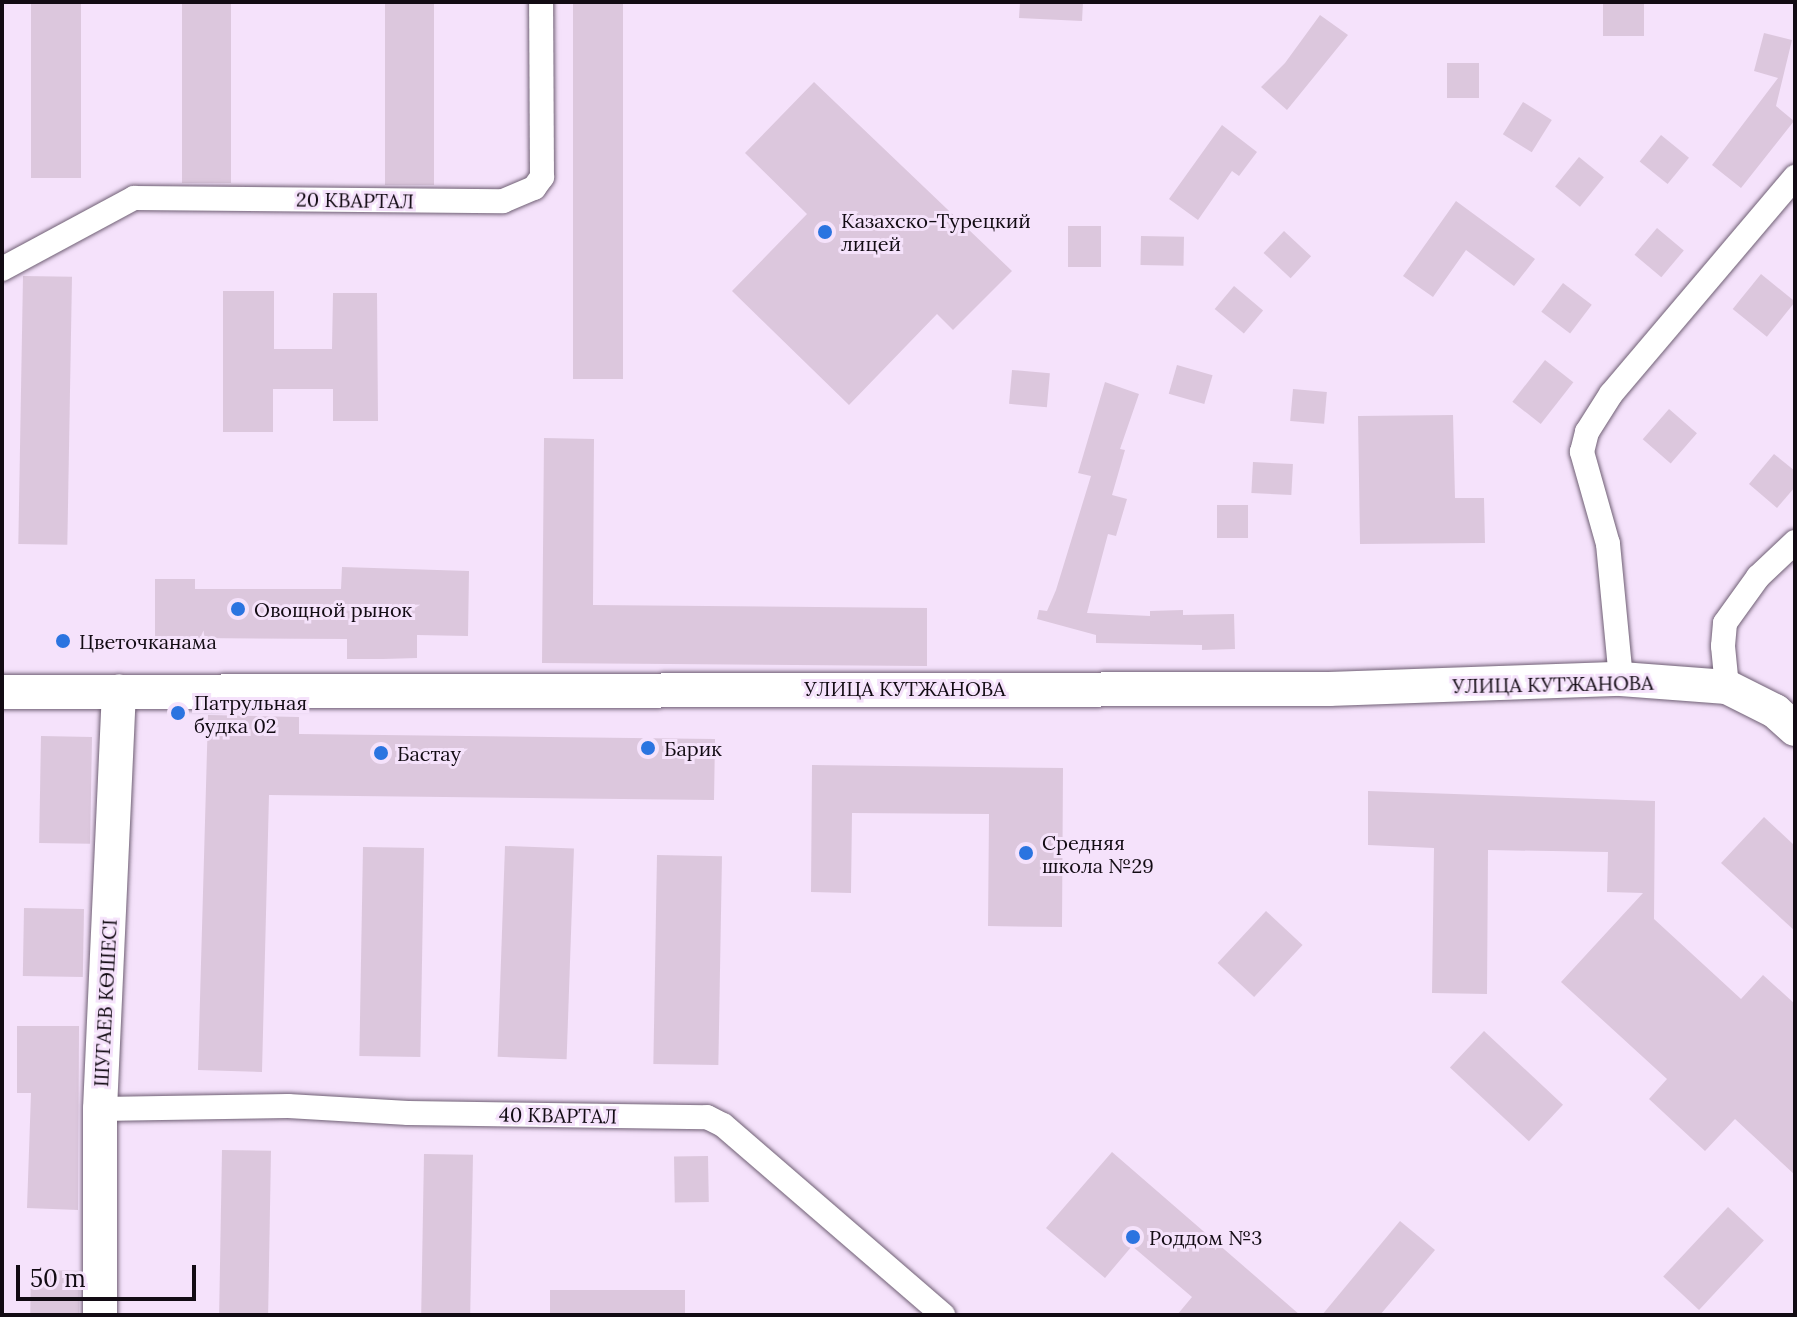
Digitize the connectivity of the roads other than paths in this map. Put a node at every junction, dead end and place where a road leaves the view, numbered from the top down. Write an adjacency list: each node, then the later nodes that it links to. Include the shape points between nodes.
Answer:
1 (541, 2): 3 (street, 20 КВАРТАЛ, via 542,177 534,188 503,201 134,198)
2 (1795, 177): 5 (street, via 1611,394 1587,432 1582,452 1608,544)
3 (2, 269)
4 (1795, 542): 6 (street, via 1758,577 1725,623)
5 (1621, 679): 6 (street, УЛИЦА КУТЖАНОВА); 7 (street, УЛИЦА КУТЖАНОВА, via 1329,689)
6 (1727, 687): 9 (street, УЛИЦА КУТЖАНОВА, via 1775,711)
7 (119, 691): 8 (street, УЛИЦА КУТЖАНОВА); 10 (street, ШУГАЕВ КӨШЕСІ)
8 (2, 692)
9 (1795, 729)
10 (100, 1109): 11 (street, ШУГАЕВ КӨШЕСІ); 12 (street, 40 КВАРТАЛ, via 288,1106 707,1117 723,1125)
11 (100, 1315)
12 (943, 1315)

